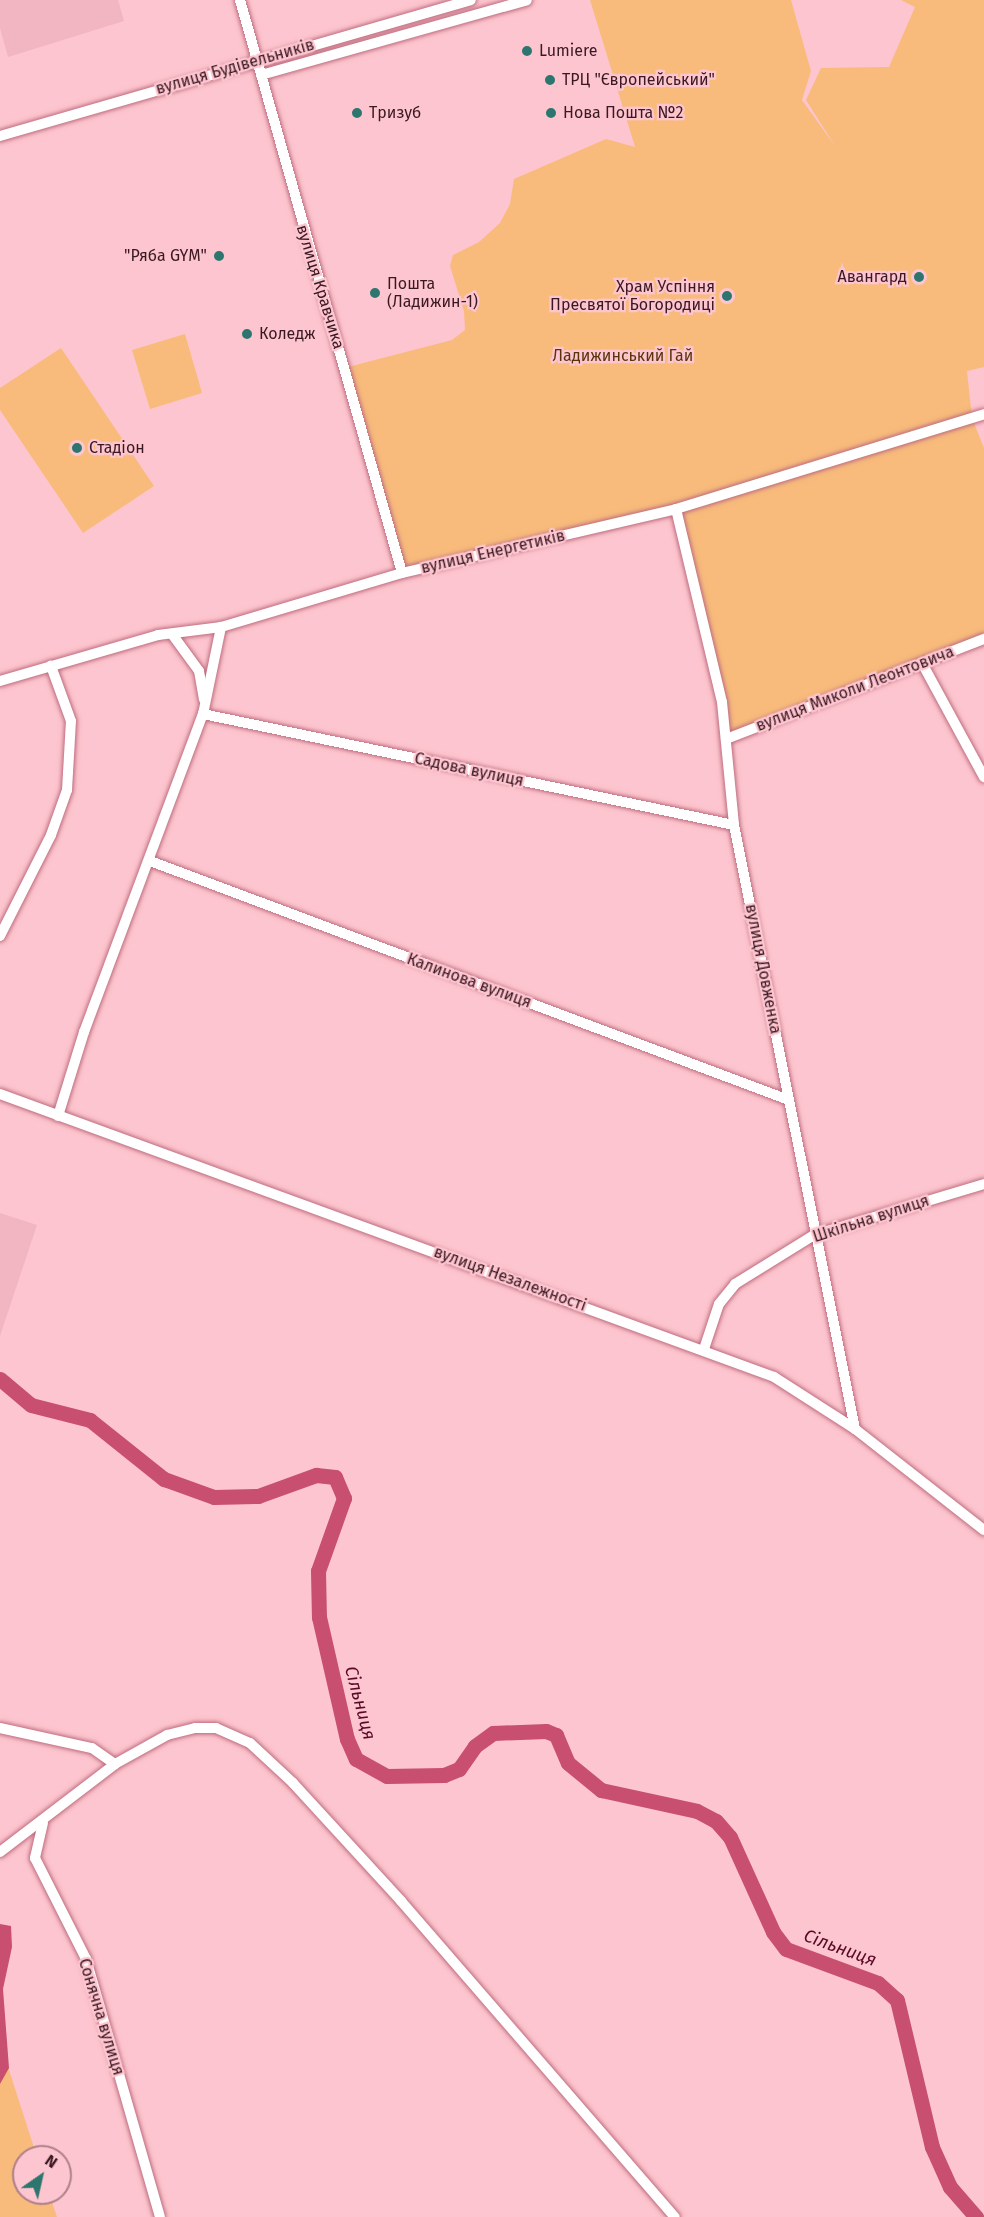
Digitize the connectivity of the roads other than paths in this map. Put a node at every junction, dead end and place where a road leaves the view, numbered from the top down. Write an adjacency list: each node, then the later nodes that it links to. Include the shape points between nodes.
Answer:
1 (240, 0): 5 (street, вулиця Кравчика)
2 (470, 0): 4 (street); 5 (street, вулиця Будівельників)
3 (527, 0): 4 (street)
4 (473, 15): 6 (street)
5 (258, 59): 6 (street, вулиця Кравчика); 7 (street, вулиця Будівельників)
6 (261, 75): 10 (street, вулиця Кравчика)
7 (0, 136)
8 (984, 414): 9 (street, вулиця Енергетиків)
9 (675, 509): 10 (street, вулиця Енергетиків); 18 (street, вулиця Довженка, via 722,702)
10 (402, 573): 11 (street, вулиця Енергетиків)
11 (221, 627): 12 (street, вулиця Енергетиків); 17 (street)
12 (172, 634): 15 (street, вулиця Енергетиків); 17 (street, via 199,671)
13 (984, 639): 14 (street, вулиця Миколи Леонтовича)
14 (922, 663): 18 (street, вулиця Миколи Леонтовича); 19 (street)
15 (51, 666): 16 (street, вулиця Енергетиків); 22 (street, via 71,721 67,790 51,835)
16 (0, 681)
17 (204, 709): 20 (street, Садова вулиця); 21 (street)
18 (726, 739): 20 (street, вулиця Довженка)
19 (984, 777)
20 (734, 825): 24 (street, вулиця Довженка)
21 (150, 861): 24 (street, Калинова вулиця); 25 (street, via 84,1032)
22 (0, 936)
23 (0, 1094): 25 (street, вулиця Незалежності)
24 (789, 1100): 27 (street, вулиця Довженка)
25 (58, 1116): 28 (street, вулиця Незалежності)
26 (984, 1184): 27 (street, Шкільна вулиця)
27 (814, 1235): 28 (street, Шкільна вулиця, via 735,1284 718,1304); 29 (street, вулиця Довженка)
28 (704, 1349): 29 (street, вулиця Незалежності, via 774,1377)
29 (855, 1429): 30 (street, вулиця Незалежності)
30 (984, 1530)
31 (0, 1728): 32 (street, via 92,1748)
32 (115, 1764): 33 (street); 36 (street, via 167,1735 195,1728 216,1728 250,1743 293,1782 401,1901)
33 (43, 1823): 34 (street); 35 (street, Сонячна вулиця, via 34,1858 86,1959)
34 (0, 1852)
35 (160, 2217)
36 (675, 2217)

